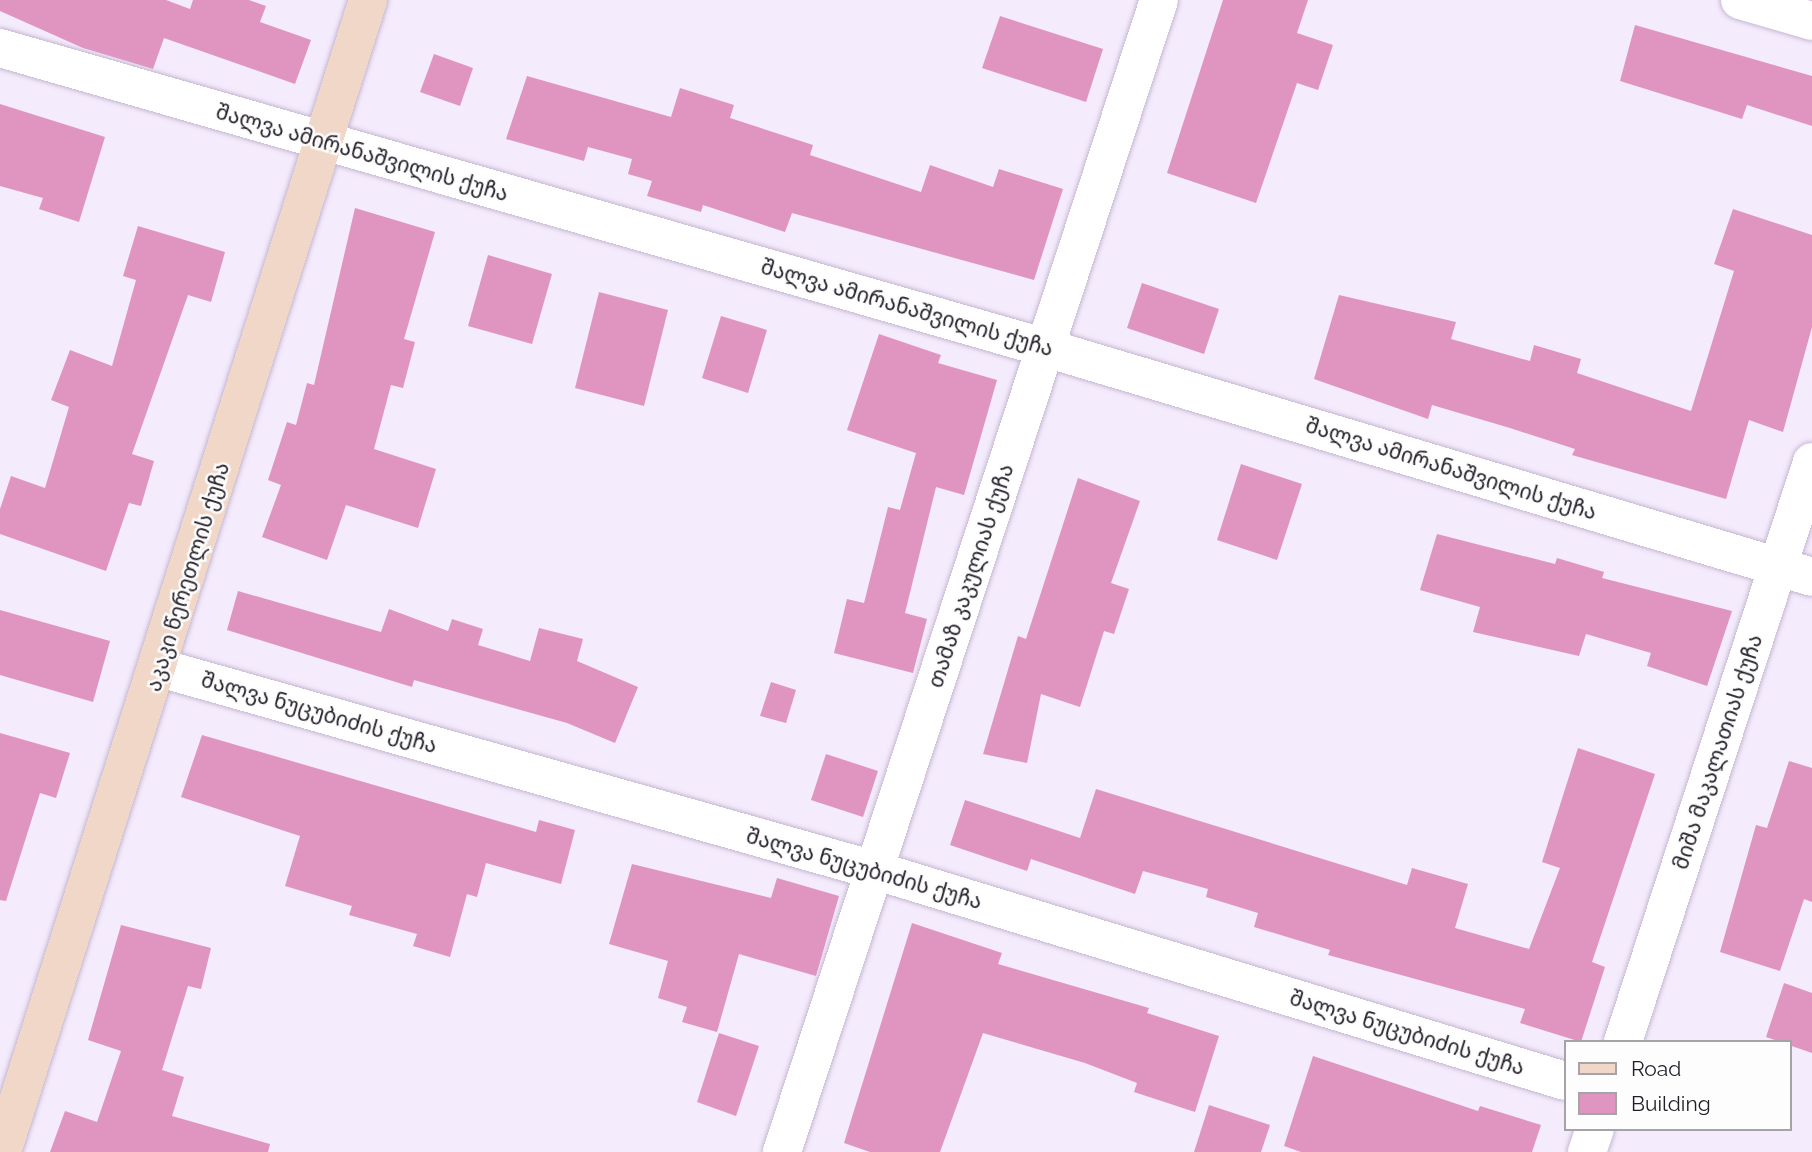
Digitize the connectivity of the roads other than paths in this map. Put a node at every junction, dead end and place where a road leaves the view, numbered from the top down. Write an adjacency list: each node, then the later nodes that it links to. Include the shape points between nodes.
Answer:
1 (368, 0): 6 (main road, აკაკი წერეთლის ქუჩა)
2 (1158, 0): 7 (street, თამაზ კაკულიას ქუჩა)
3 (1740, 0): 4 (street)
4 (1812, 21)
5 (0, 48): 6 (street, შალვა ამირანაშვილის ქუჩა)
6 (323, 142): 7 (street, შალვა ამირანაშვილის ქუჩა); 10 (main road, აკაკი წერეთლის ქუჩა)
7 (1046, 348): 9 (street, შალვა ამირანაშვილის ქუჩა); 11 (street, თამაზ კაკულიას ქუჩა)
8 (1812, 463): 9 (street, მიშა მაკალათიას ქუჩა)
9 (1795, 572): 12 (street, მიშა მაკალათიას ქუჩა)
10 (160, 668): 11 (street, შალვა ნუცუბიძის ქუჩა); 15 (main road, აკაკი წერეთლის ქუჩა)
11 (874, 870): 13 (street, შალვა ნუცუბიძის ქუჩა); 16 (street, თამაზ კაკულიას ქუჩა)
12 (1624, 1040)
13 (1563, 1080)
14 (1594, 1131): 17 (street)
15 (2, 1152)
16 (782, 1152)
17 (1587, 1152)

